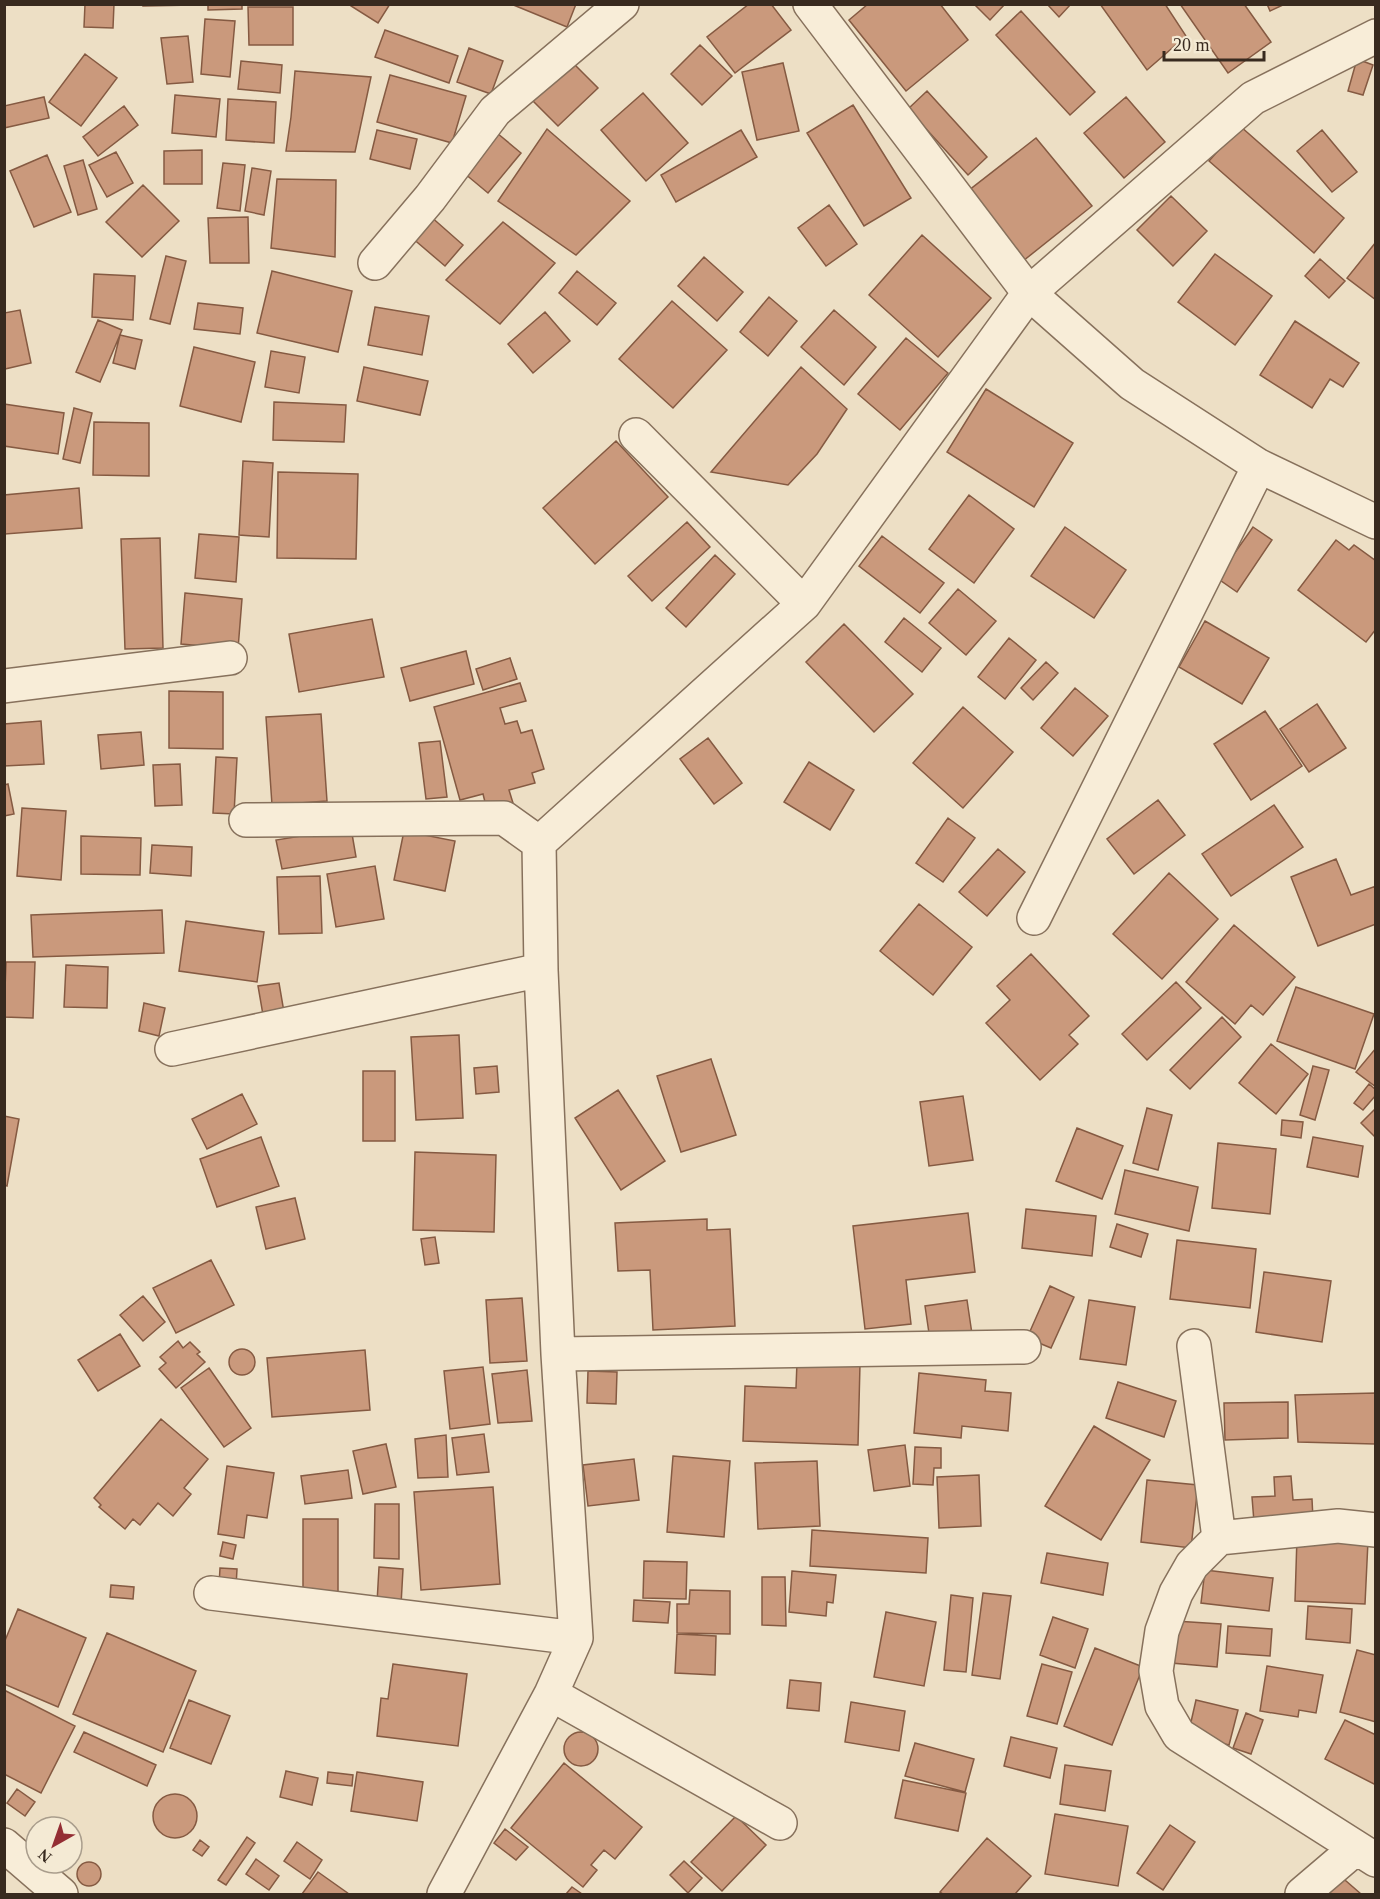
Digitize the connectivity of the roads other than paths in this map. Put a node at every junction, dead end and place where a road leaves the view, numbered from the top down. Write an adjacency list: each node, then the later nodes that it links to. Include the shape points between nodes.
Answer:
1 (622, 4): 4 (street, via 495,111)
2 (810, 4): 5 (street)
3 (1376, 36): 5 (street, via 1253,98)
4 (375, 263)
5 (1029, 293): 7 (street, via 1132,384); 9 (street)
6 (636, 435): 9 (street)
7 (1259, 466): 8 (street); 14 (street)
8 (1376, 522)
9 (804, 604): 13 (street)
10 (230, 658): 11 (street)
11 (4, 686)
12 (246, 820): 13 (street, via 504,818)
13 (539, 843): 15 (street)
14 (1034, 918)
15 (541, 970): 16 (street); 19 (street)
16 (172, 1049)
17 (1194, 1346): 21 (street)
18 (1024, 1347): 19 (street)
19 (558, 1354): 23 (street)
20 (1376, 1530): 21 (street, via 1338,1526)
21 (1219, 1538): 27 (street, via 1191,1564 1162,1631 1156,1671 1162,1706 1179,1735)
22 (211, 1593): 23 (street)
23 (576, 1638): 24 (street)
24 (551, 1694): 25 (street); 29 (street)
25 (780, 1822)
26 (4, 1845): 28 (street)
27 (1366, 1854): 30 (street)
28 (61, 1894)
29 (444, 1894)
30 (1302, 1894)

